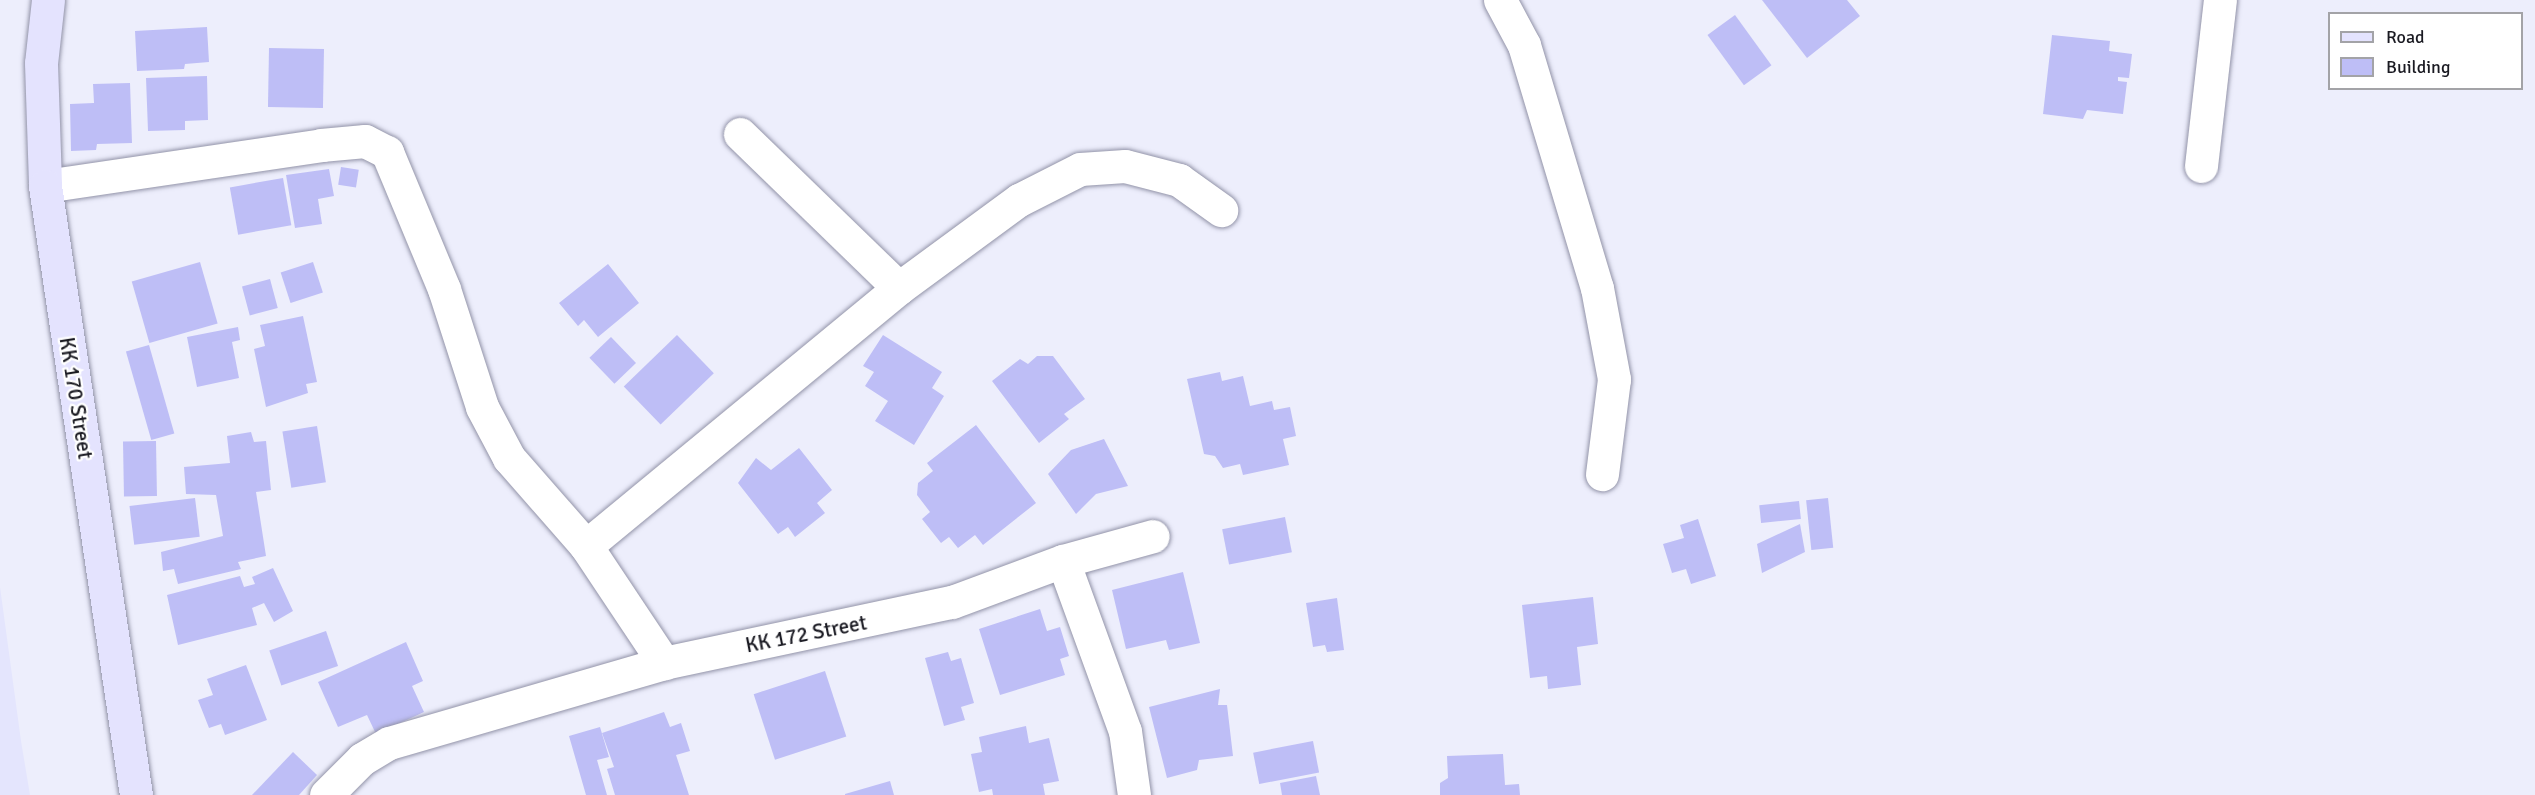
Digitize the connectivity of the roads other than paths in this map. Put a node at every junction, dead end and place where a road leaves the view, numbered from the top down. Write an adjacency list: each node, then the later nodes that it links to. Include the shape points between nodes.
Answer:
1 (48, 0): 6 (main road, KK 170 Street, via 41,63)
2 (1500, 0): 9 (street, via 1524,45 1598,288 1614,379)
3 (2220, 0): 5 (street)
4 (740, 135): 8 (street)
5 (2201, 166)
6 (45, 186): 11 (street, via 321,145 365,141 387,152 444,289 482,407 508,458); 14 (main road, KK 170 Street)
7 (1221, 210): 8 (street, via 1179,180 1125,166 1080,169 1019,200)
8 (899, 288): 11 (street)
9 (1602, 474)
10 (1153, 536): 12 (street, KK 172 Street)
11 (586, 546): 13 (street)
12 (1063, 561): 13 (street, KK 172 Street, via 952,602); 16 (street, via 1125,731)
13 (664, 663): 15 (street, KK 172 Street, via 389,744 362,759)
14 (136, 795)
15 (326, 795)
16 (1134, 795)

